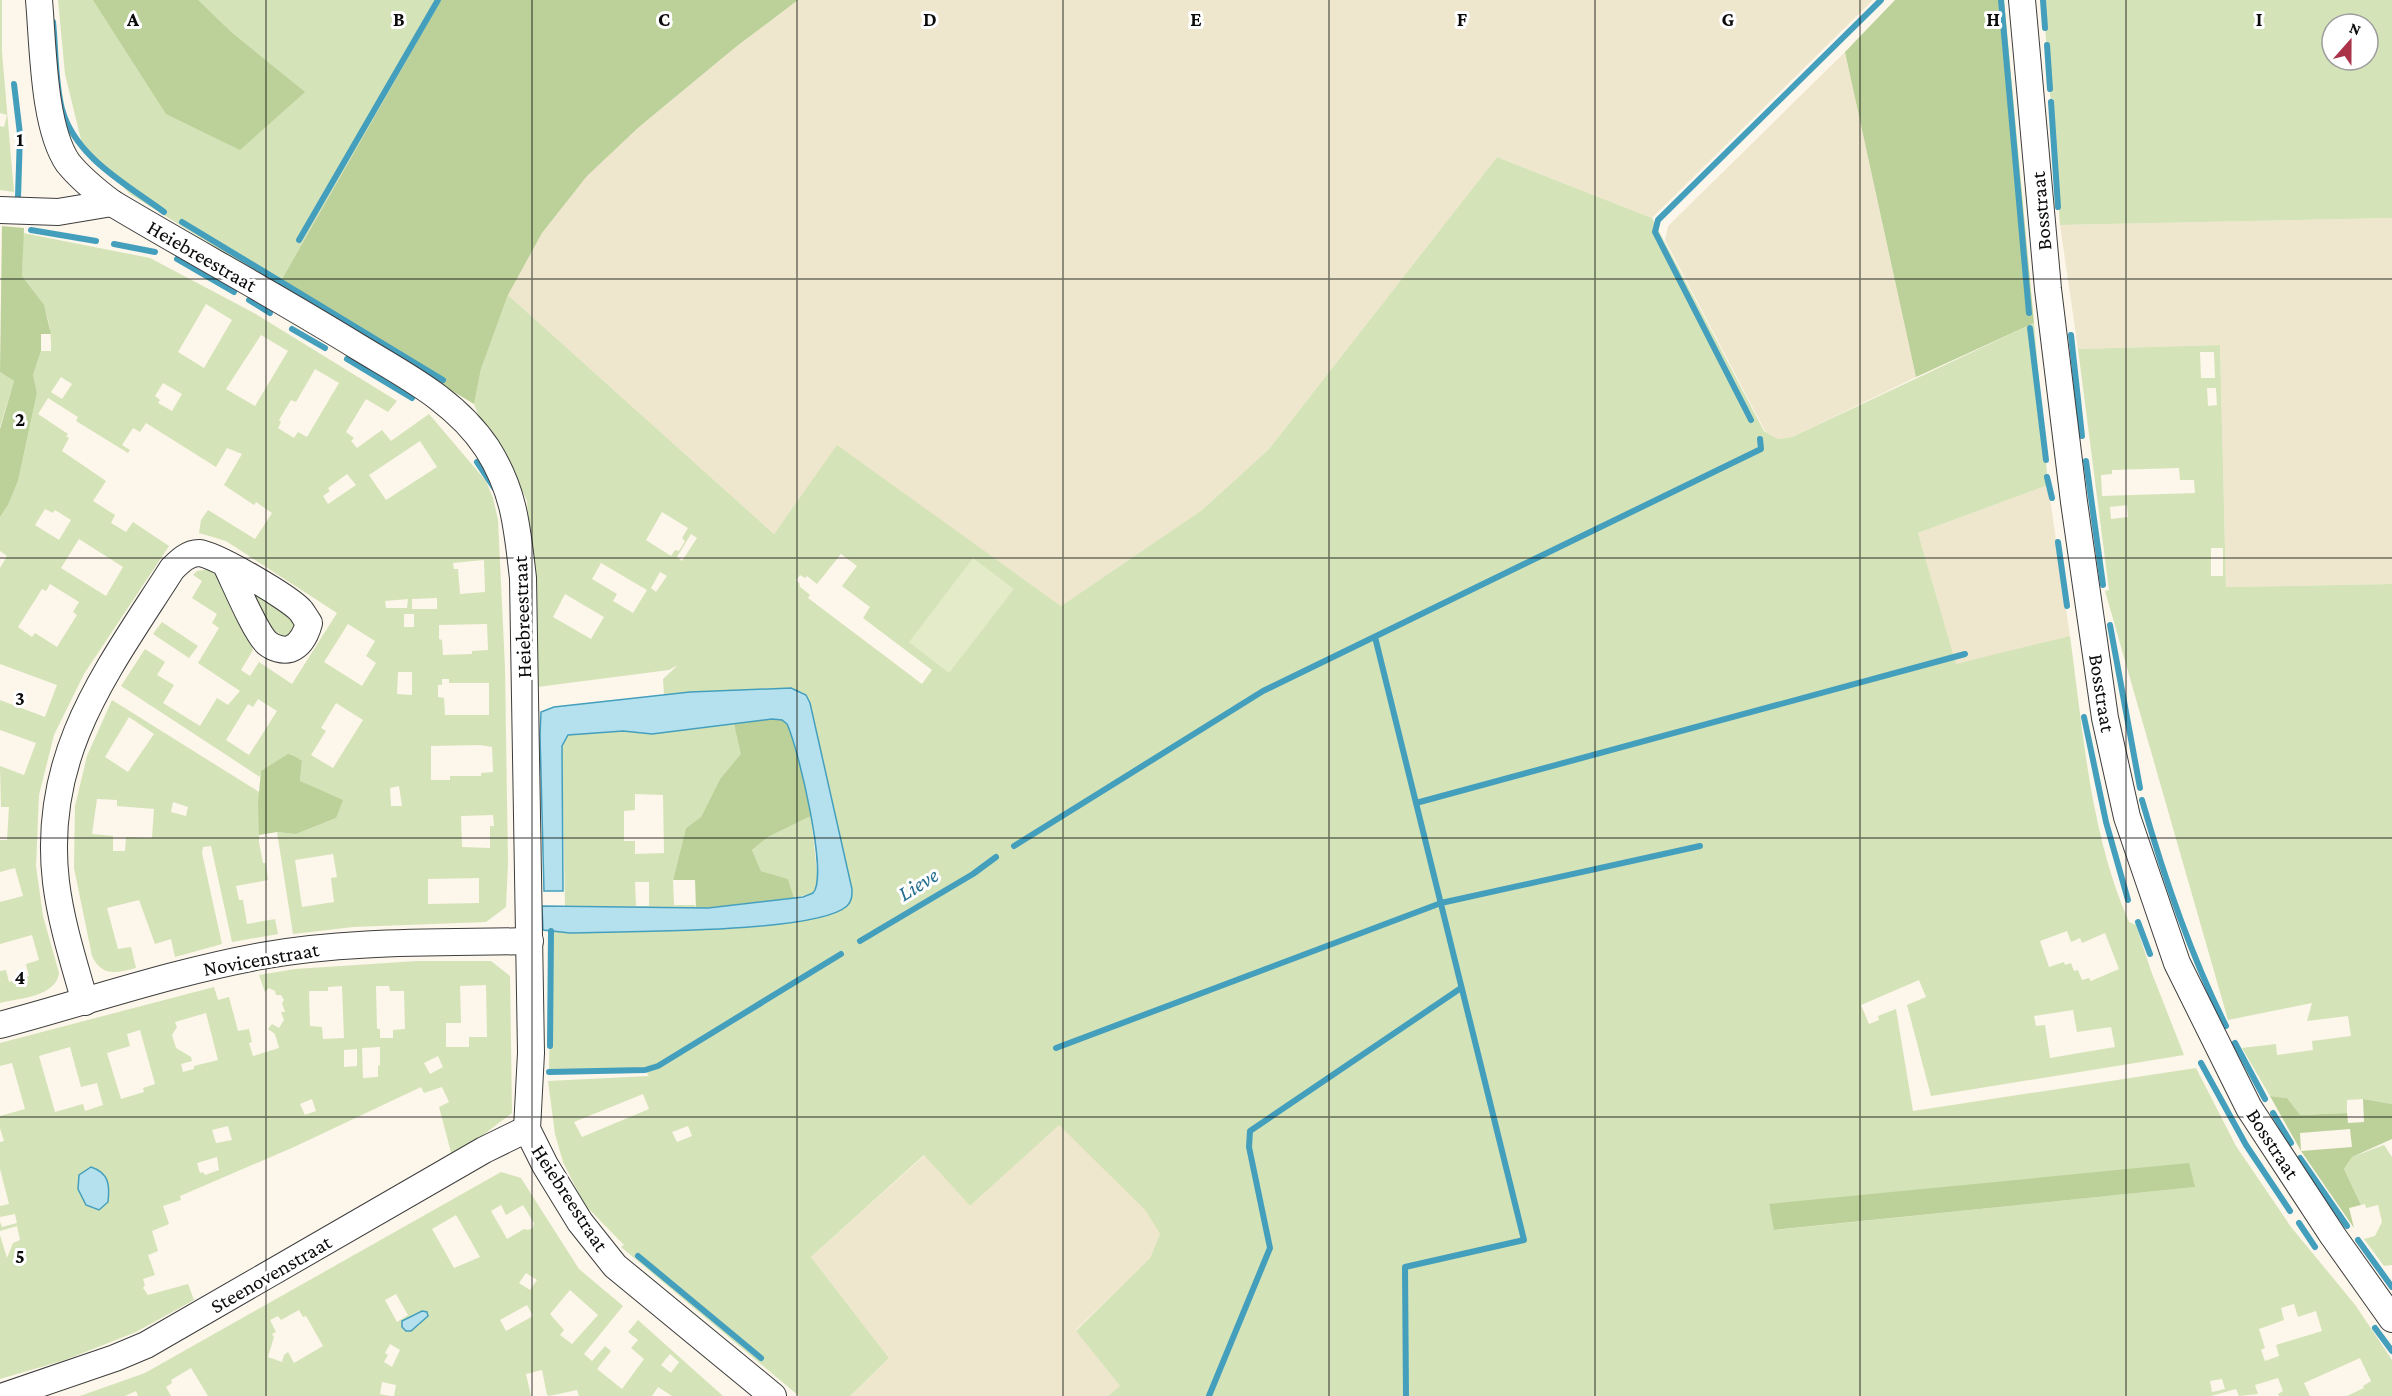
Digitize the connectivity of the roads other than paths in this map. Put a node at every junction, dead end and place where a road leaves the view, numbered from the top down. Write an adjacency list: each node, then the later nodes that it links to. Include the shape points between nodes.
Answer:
1 (39, 0): 3 (street, Heiebreestraat, via 53,129 66,160 82,180)
2 (2022, 0): 10 (street, Bosstraat, via 2048,289 2072,491 2104,718 2127,817 2177,963 2249,1108)
3 (112, 203): 4 (street, via 58,213); 6 (street, Heiebreestraat, via 431,392 456,411 486,447 514,508 523,578)
4 (0, 210)
5 (225, 563): 7 (street, via 198,553 183,558 172,569 101,680 67,756 55,822 55,861 64,927)
6 (530, 941): 7 (street, Novicenstraat, via 307,949 198,970); 9 (street, Heiebreestraat)
7 (85, 1002): 8 (street, Novicenstraat)
8 (0, 1025)
9 (527, 1129): 11 (street, Heiebreestraat, via 580,1222 615,1266); 12 (street, Steenovenstraat, via 146,1345)
10 (2392, 1319)
11 (750, 1388): 13 (street, Heiebreestraat)
12 (4, 1396)
13 (773, 1396)

